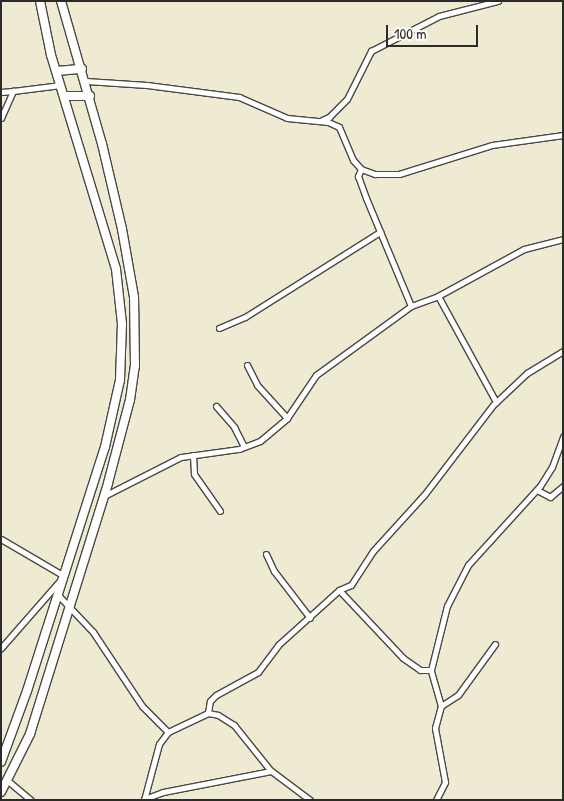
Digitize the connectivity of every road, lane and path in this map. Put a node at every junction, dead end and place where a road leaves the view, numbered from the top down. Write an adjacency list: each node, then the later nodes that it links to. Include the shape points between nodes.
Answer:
1 (40, 1): 5 (main road)
2 (61, 1): 4 (main road)
3 (498, 1): 13 (street, via 453,10 371,51 347,99)
4 (82, 69): 5 (main road); 6 (main road)
5 (56, 71): 7 (main road)
6 (86, 80): 11 (main road); 13 (street, via 239,97 287,118)
7 (61, 85): 8 (street); 10 (main road)
8 (13, 91): 9 (street); 12 (street)
9 (1, 92)
10 (65, 96): 11 (main road); 35 (main road, via 116,270 122,324 120,380 105,447)
11 (90, 96): 31 (main road, via 122,229 134,297 137,337 130,400)
12 (1, 118)
13 (322, 120): 15 (street, via 339,128 353,160)
14 (563, 135): 15 (street, via 492,145 399,174 375,174)
15 (361, 169): 16 (street, via 358,176)
16 (380, 232): 19 (street); 20 (street, via 245,317)
17 (563, 239): 18 (street, via 524,249)
18 (438, 296): 19 (street); 23 (street)
19 (411, 306): 25 (street, via 316,375)
20 (219, 328)
21 (563, 351): 23 (street, via 527,374)
22 (247, 365): 25 (street, via 257,385)
23 (496, 402): 36 (street, via 424,495 373,551 352,585)
24 (216, 406): 27 (street, via 234,426)
25 (287, 418): 27 (street, via 260,441)
26 (563, 436): 30 (street, via 552,467)
27 (244, 447): 28 (street)
28 (193, 455): 31 (street, via 169,462); 32 (street, via 194,474)
29 (563, 486): 30 (street, via 550,497)
30 (537, 490): 42 (street, via 468,565 447,606)
31 (104, 496): 38 (main road)
32 (220, 511)
33 (1, 539): 35 (street)
34 (266, 554): 39 (street, via 274,571)
35 (64, 576): 37 (main road); 41 (street)
36 (339, 590): 39 (street, via 331,594); 42 (street, via 403,658 420,670)
37 (58, 595): 38 (street); 46 (main road)
38 (69, 605): 45 (street, via 93,632 142,706); 48 (main road, via 30,734)
39 (310, 618): 44 (street, via 278,645 252,677 216,695 210,701)
40 (496, 644): 43 (street, via 458,696)
41 (1, 648)
42 (431, 670): 43 (street)
43 (442, 706): 53 (street, via 435,728 445,782)
44 (208, 713): 45 (street); 47 (street, via 234,725)
45 (168, 732): 50 (street, via 159,744)
46 (1, 762)
47 (271, 771): 50 (street, via 163,792); 52 (street)
48 (8, 782): 49 (main road); 51 (street)
49 (1, 792)
50 (144, 799)
51 (31, 800)
52 (310, 800)
53 (436, 800)

